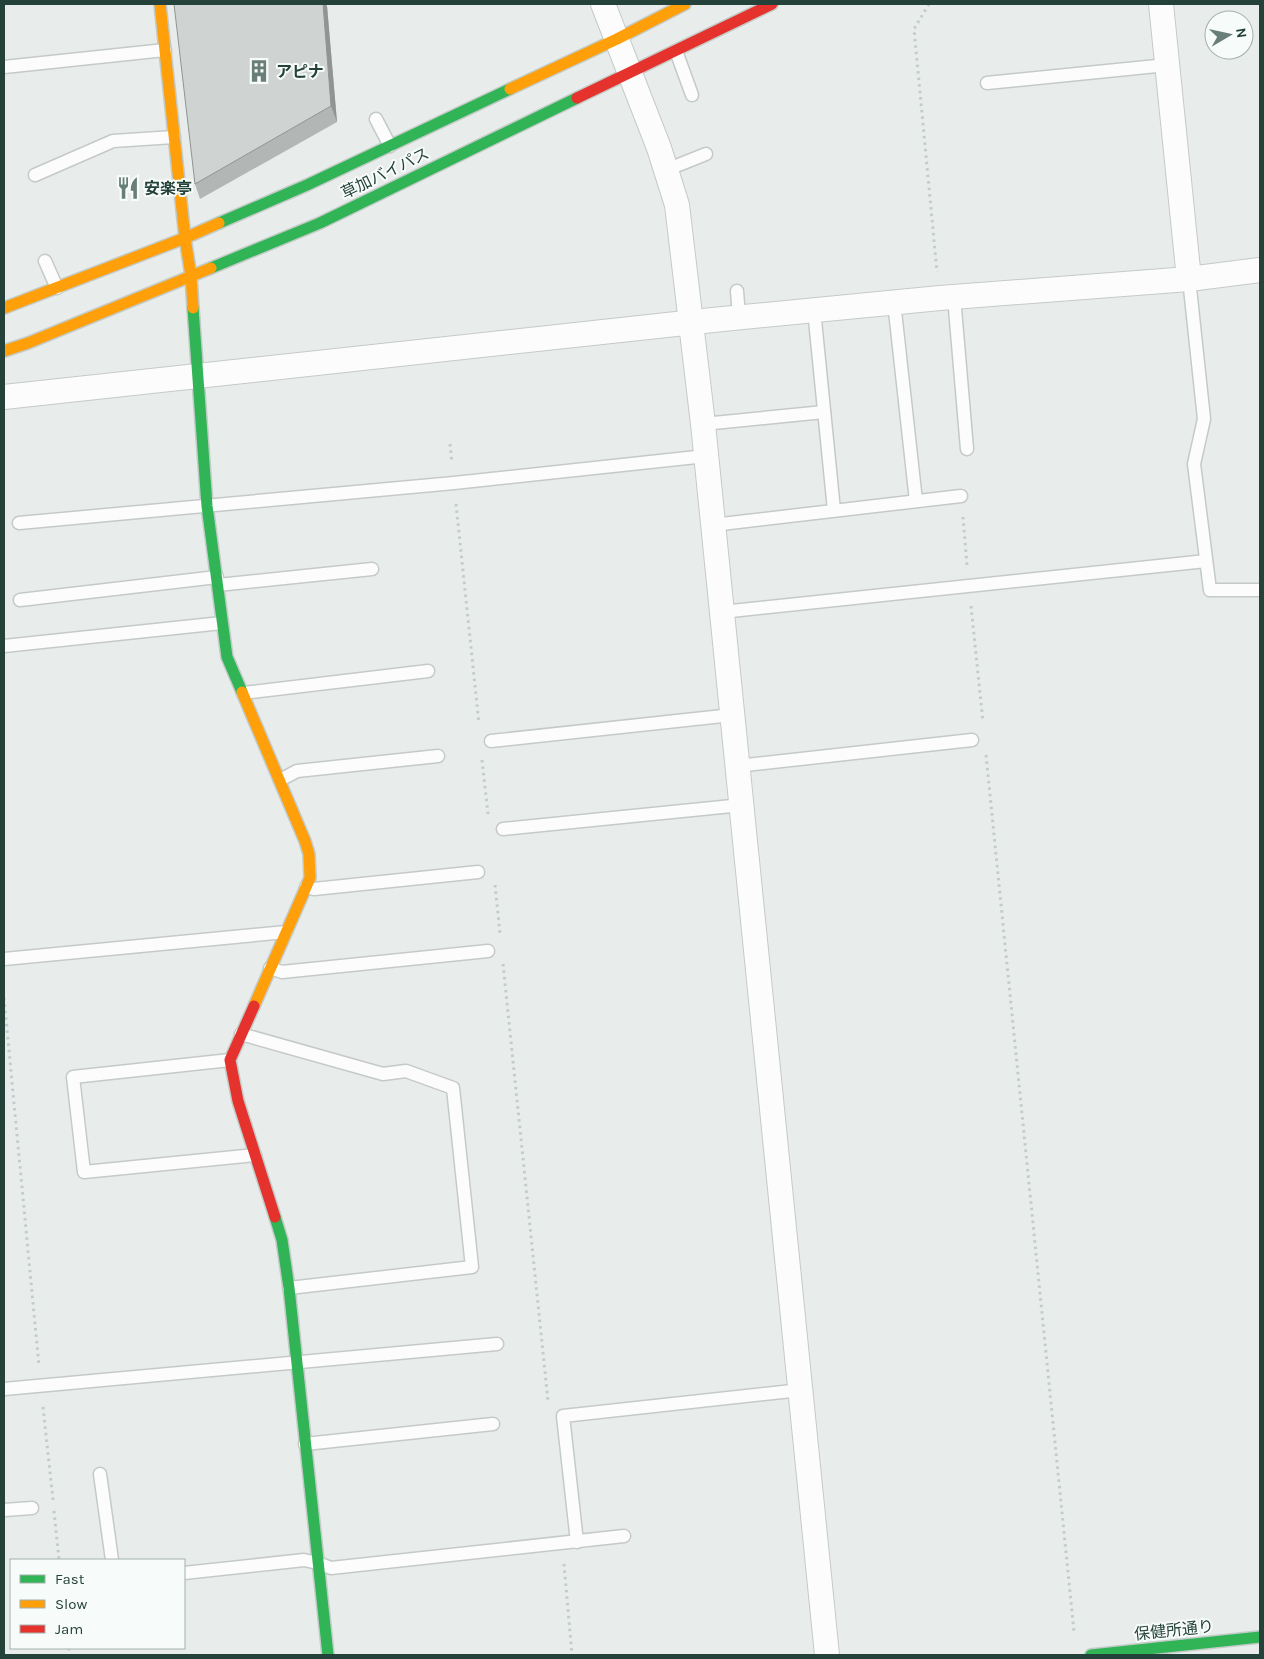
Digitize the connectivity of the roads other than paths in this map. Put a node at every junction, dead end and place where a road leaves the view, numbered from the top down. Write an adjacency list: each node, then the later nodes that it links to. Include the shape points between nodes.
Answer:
1 (160, 4): 7 (main road)
2 (603, 4): 6 (street)
3 (685, 4): 6 (main road, 草加バイパス)
4 (772, 4): 8 (main road, 草加バイパス)
5 (1161, 4): 9 (street)
6 (617, 39): 11 (street); 16 (main road, 草加バイパス)
7 (165, 50): 10 (lane); 15 (main road)
8 (676, 51): 11 (main road, 草加バイパス); 13 (lane)
9 (1167, 65): 12 (lane); 24 (street)
10 (4, 67)
11 (630, 73): 18 (street); 23 (main road, 草加バイパス, via 320,223)
12 (987, 83)
13 (692, 95)
14 (376, 119): 16 (lane)
15 (174, 137): 19 (lane, via 113,141); 20 (main road)
16 (390, 146): 20 (main road, 草加バイパス)
17 (706, 154): 18 (lane)
18 (666, 170): 32 (street, via 678,205)
19 (35, 175)
20 (185, 238): 23 (main road); 25 (main road, 草加バイパス)
21 (45, 261): 25 (lane)
22 (1260, 270): 24 (street)
23 (191, 276): 33 (main road, 草加バイパス); 34 (main road)
24 (1189, 279): 27 (street); 46 (lane, via 1204,418 1194,464)
25 (56, 288): 29 (main road, 草加バイパス)
26 (737, 291): 31 (lane)
27 (947, 298): 28 (street); 38 (lane)
28 (894, 302): 30 (street); 41 (lane)
29 (4, 308)
30 (814, 310): 31 (street); 36 (lane)
31 (739, 318): 32 (street)
32 (692, 322): 34 (street); 37 (street)
33 (4, 350)
34 (197, 376): 35 (street); 42 (main road)
35 (4, 396)
36 (824, 412): 37 (lane); 43 (lane)
37 (703, 424): 39 (street)
38 (968, 449)
39 (706, 456): 42 (lane); 45 (street)
40 (961, 496): 41 (lane)
41 (916, 501): 43 (lane)
42 (207, 506): 44 (lane); 48 (main road)
43 (834, 510): 45 (lane)
44 (19, 523)
45 (713, 525): 51 (street)
46 (1206, 561): 49 (lane, via 1210,590); 51 (lane)
47 (372, 569): 48 (lane)
48 (217, 581): 50 (lane); 52 (main road)
49 (1260, 590)
50 (20, 600)
51 (722, 612): 56 (street)
52 (222, 623): 53 (lane); 55 (main road, via 227,657)
53 (4, 646)
54 (428, 671): 55 (lane)
55 (243, 693): 61 (main road)
56 (732, 715): 58 (lane); 60 (street)
57 (972, 740): 60 (lane)
58 (491, 741)
59 (438, 756): 61 (lane, via 297,771)
60 (737, 766): 62 (street)
61 (280, 780): 65 (main road, via 306,841 310,878)
62 (742, 805): 63 (lane); 77 (street)
63 (503, 830)
64 (478, 872): 65 (lane, via 314,889)
65 (306, 887): 66 (main road)
66 (286, 932): 68 (lane); 69 (main road)
67 (488, 951): 69 (lane, via 282,972)
68 (4, 959)
69 (270, 968): 70 (main road)
70 (241, 1034): 71 (main road); 73 (lane, via 383,1074 406,1071 453,1088 472,1267)
71 (230, 1060): 72 (main road, via 238,1101); 72 (lane, via 73,1078 84,1172)
72 (255, 1156): 73 (main road, via 282,1240)
73 (290, 1288): 75 (main road)
74 (497, 1344): 75 (lane)
75 (296, 1362): 76 (lane); 79 (main road)
76 (4, 1389)
77 (801, 1390): 84 (lane, via 563,1416); 90 (street)
78 (493, 1424): 79 (lane)
79 (305, 1444): 86 (main road)
80 (100, 1474): 85 (lane)
81 (32, 1508): 82 (lane)
82 (4, 1510)
83 (624, 1536): 84 (lane)
84 (577, 1542): 86 (lane, via 331,1568)
85 (112, 1559)
86 (318, 1562): 87 (lane, via 304,1560); 89 (main road)
87 (185, 1573)
88 (1260, 1637): 91 (main road, 保健所通り)
89 (328, 1655)
90 (827, 1655)
91 (1092, 1655)

